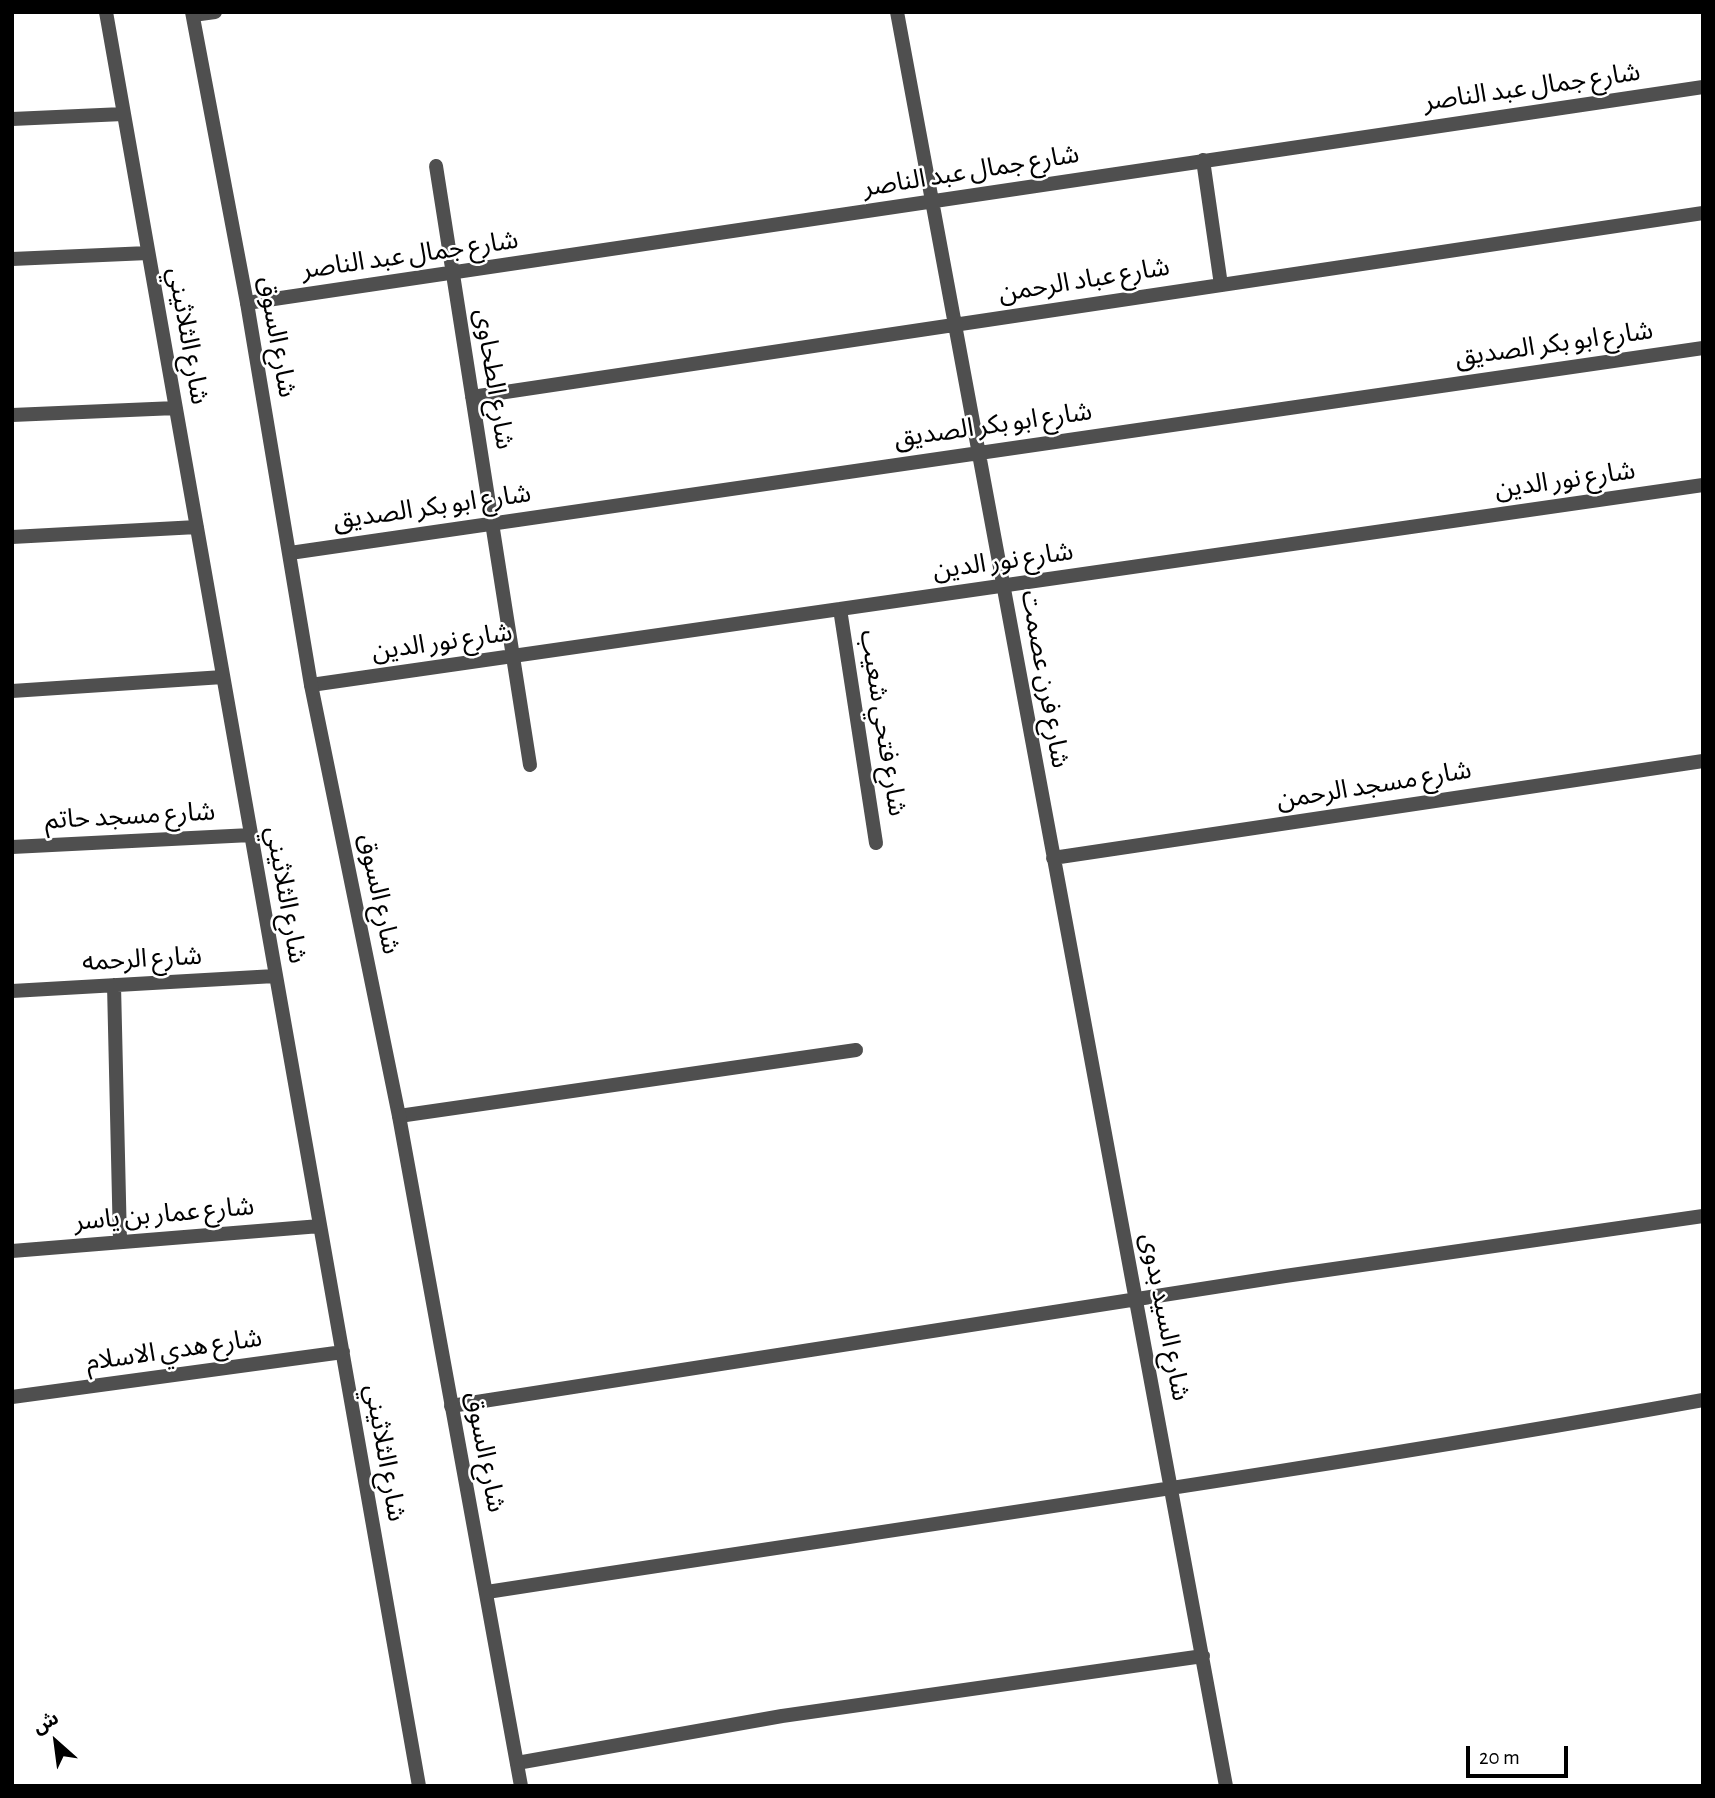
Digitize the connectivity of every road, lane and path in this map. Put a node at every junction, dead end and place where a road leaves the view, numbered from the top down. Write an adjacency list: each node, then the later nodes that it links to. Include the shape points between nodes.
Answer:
1 (106, 12): 6 (street, شارع الثلاثيني)
2 (215, 12): 4 (street)
3 (897, 12): 10 (street, شارع فرن عصمت)
4 (192, 14): 16 (street, شارع السوق)
5 (1703, 87): 8 (street, شارع جمال عبد الناصر)
6 (123, 114): 7 (street); 12 (street, شارع الثلاثيني)
7 (12, 119)
8 (1203, 160): 10 (street, شارع جمال عبد الناصر); 15 (street)
9 (436, 166): 14 (street, شارع الطحاوى)
10 (934, 201): 14 (street, شارع جمال عبد الناصر); 17 (street, شارع فرن عصمت)
11 (1703, 213): 15 (street, شارع عباد الرحمن)
12 (148, 253): 13 (street); 20 (street, شارع الثلاثيني)
13 (12, 258)
14 (453, 274): 16 (street, شارع جمال عبد الناصر); 19 (street, شارع الطحاوى)
15 (1221, 285): 17 (street, شارع عباد الرحمن)
16 (247, 303): 27 (street, شارع السوق)
17 (954, 325): 19 (street, شارع عباد الرحمن); 22 (street, شارع فرن عصمت)
18 (1703, 348): 22 (street, شارع ابو بكر الصديق)
19 (472, 397): 24 (street, شارع الطحاوى)
20 (176, 408): 21 (street); 25 (street, شارع الثلاثيني)
21 (12, 415)
22 (978, 452): 24 (street, شارع ابو بكر الصديق); 28 (street, شارع فرن عصمت)
23 (1703, 485): 28 (street, شارع نور الدين)
24 (492, 523): 27 (street, شارع ابو بكر الصديق); 30 (street, شارع الطحاوى)
25 (197, 527): 26 (street); 31 (street, شارع الثلاثيني)
26 (12, 537)
27 (290, 553): 32 (street, شارع السوق)
28 (1003, 586): 29 (street, شارع نور الدين); 39 (street, شارع فرن عصمت)
29 (840, 609): 30 (street, شارع نور الدين); 37 (street, شارع فتحي شعيب)
30 (512, 656): 32 (street, شارع نور الدين); 35 (street, شارع الطحاوى)
31 (223, 677): 33 (street); 36 (street, شارع الثلاثيني)
32 (311, 685): 44 (street, شارع السوق)
33 (12, 691)
34 (1703, 761): 39 (street, شارع مسجد الرحمن)
35 (530, 765)
36 (251, 835): 38 (street, شارع مسجد حاتم); 40 (street, شارع الثلاثيني)
37 (876, 844)
38 (12, 847)
39 (1053, 858): 49 (street, شارع السيد بدوى)
40 (275, 976): 41 (street, شارع الرحمه); 46 (street, شارع الثلاثيني)
41 (114, 985): 42 (street, شارع الرحمه); 47 (street)
42 (12, 992)
43 (856, 1050): 44 (street)
44 (399, 1116): 53 (street, شارع السوق)
45 (1703, 1216): 49 (street)
46 (320, 1226): 47 (street, شارع عمار بن ياسر); 50 (street, شارع الثلاثيني)
47 (120, 1242): 48 (street, شارع عمار بن ياسر)
48 (12, 1251)
49 (1137, 1299): 53 (street); 54 (street, شارع السيد بدوى)
50 (343, 1352): 51 (street, شارع هدي الاسلام); 58 (street, شارع الثلاثيني)
51 (12, 1396)
52 (1703, 1400): 54 (street, via 1437,1448)
53 (451, 1406): 55 (street, شارع السوق)
54 (1171, 1486): 55 (street); 56 (street, شارع السيد بدوى)
55 (487, 1592): 57 (street, شارع السوق)
56 (1203, 1656): 57 (street, via 782,1716); 60 (street, شارع السيد بدوى)
57 (517, 1762): 59 (street, شارع السوق)
58 (419, 1786)
59 (521, 1786)
60 (1226, 1786)

